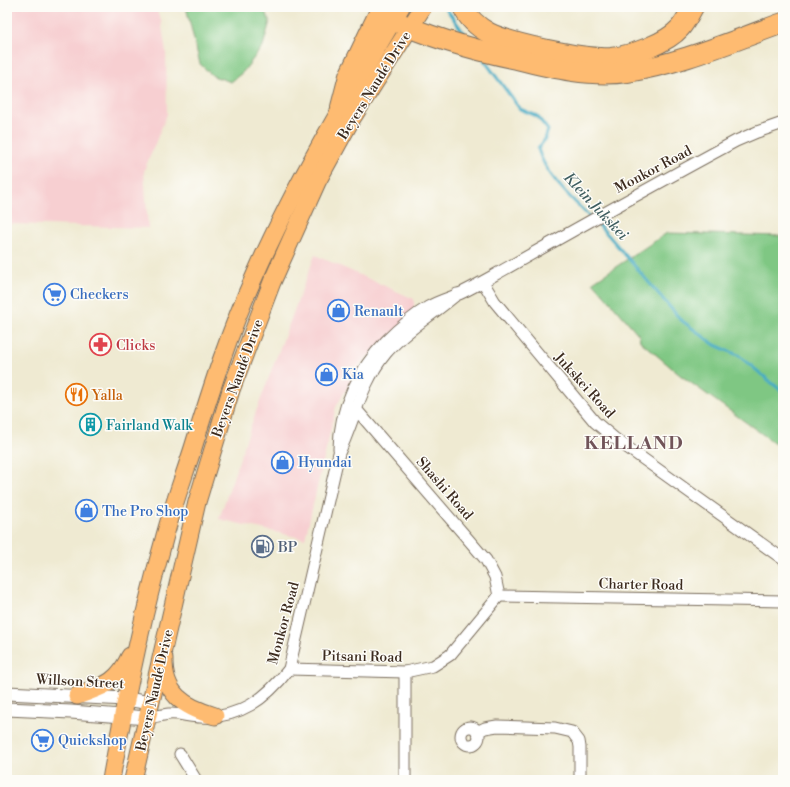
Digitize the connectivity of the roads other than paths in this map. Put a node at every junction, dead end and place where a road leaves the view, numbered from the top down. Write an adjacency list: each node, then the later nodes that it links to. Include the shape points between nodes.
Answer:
1 (423, 7): 4 (main road, Beyers Naudé Drive)
2 (463, 7): 3 (highway, via 476,24 489,33 564,53 611,58 636,52 666,38 679,29)
3 (693, 7)
4 (396, 16): 5 (highway, via 492,54 566,70 608,73 651,68); 6 (highway, via 349,76); 16 (main road, Beyers Naudé Drive, via 351,120 317,182 272,282 231,390 197,502)
5 (783, 23)
6 (341, 107): 13 (main road, Beyers Naudé Drive, via 255,275 212,388 163,541)
7 (783, 123): 8 (street, Monkor Road, via 736,141 602,213)
8 (483, 282): 9 (street, Monkor Road); 12 (street, Jukskei Road, via 495,302 595,422)
9 (457, 294): 10 (street, Monkor Road, via 386,353); 11 (street, Monkor Road, via 418,313 386,341 371,359 347,403 339,436)
10 (355, 408): 11 (street, Monkor Road); 14 (street, Shashi Road, via 486,560 495,576)
11 (339, 453): 17 (street, Monkor Road)
12 (783, 559)
13 (149, 595): 20 (main road, via 124,670 109,683); 21 (main road, Beyers Naudé Drive)
14 (499, 596): 15 (street, Charter Road); 18 (street, Pitsani Road, via 450,655 434,666)
15 (783, 601)
16 (164, 646): 23 (main road, Beyers Naudé Drive); 24 (main road, via 166,673 175,695 181,702 196,710)
17 (289, 669): 18 (street, Pitsani Road); 24 (street, Monkor Road, via 270,692 253,705)
18 (405, 672): 31 (street)
19 (7, 693): 20 (street, Willson Street)
20 (77, 696): 21 (street, Willson Street)
21 (126, 699): 23 (street, Willson Street); 25 (main road, Beyers Naudé Drive)
22 (7, 709): 25 (street)
23 (149, 711): 24 (street, Monkor Road, via 200,717); 25 (street); 29 (main road, Beyers Naudé Drive)
24 (215, 716)
25 (122, 717): 28 (main road, Beyers Naudé Drive)
26 (477, 732): 32 (street, via 497,726 555,728 572,732 580,747)
27 (180, 754): 30 (street)
28 (111, 780)
29 (134, 780)
30 (196, 780)
31 (406, 780)
32 (580, 780)

